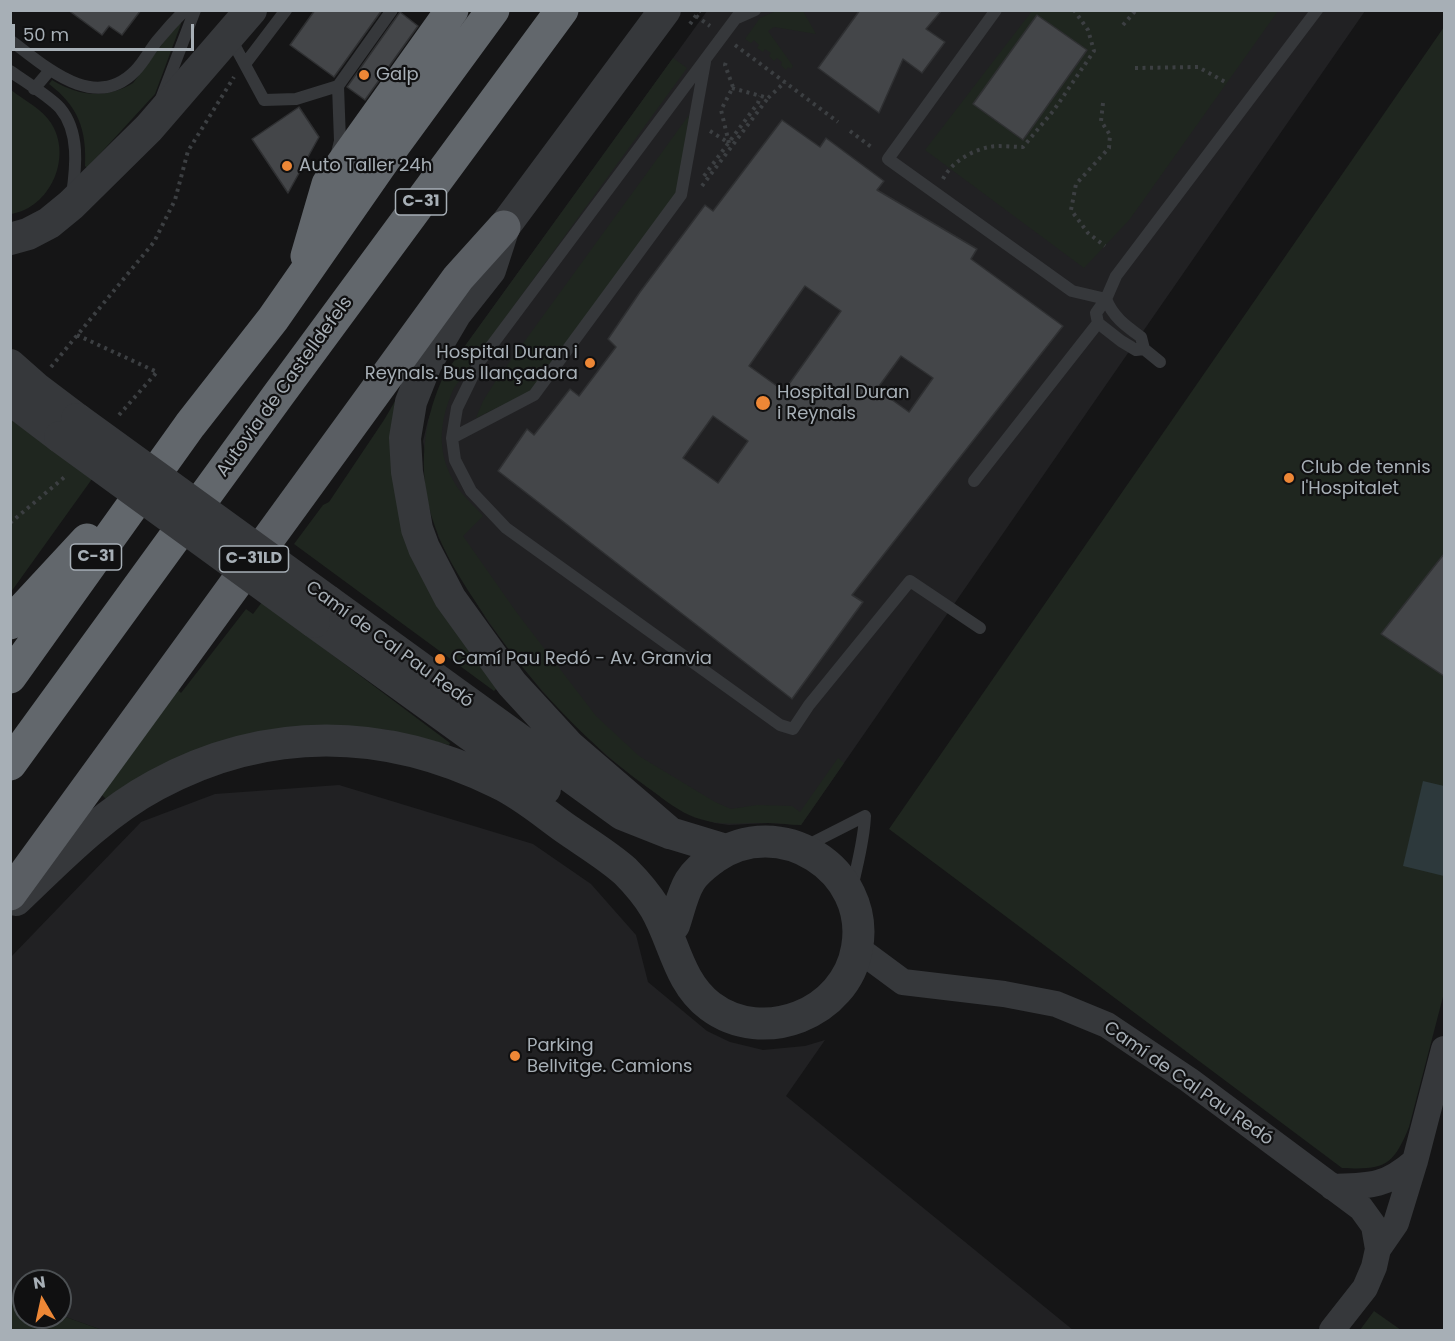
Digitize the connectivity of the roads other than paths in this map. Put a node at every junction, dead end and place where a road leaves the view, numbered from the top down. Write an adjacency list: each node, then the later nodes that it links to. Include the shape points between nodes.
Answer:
1 (185, 10): 18 (lane, via 135,72 120,83 104,88 83,86)
2 (195, 10): 22 (lane)
3 (251, 10): 14 (street)
4 (286, 10): 17 (lane)
5 (392, 10): 20 (lane)
6 (452, 10): 23 (highway)
7 (493, 10): 27 (highway, C-31)
8 (562, 10): 42 (highway, Autovia de Castelldefels / C-31)
9 (665, 10): 25 (street, C-31LD)
10 (755, 10): 13 (lane)
11 (996, 10): 28 (lane, via 888,159 1072,291)
12 (1317, 10): 28 (lane, via 1116,276)
13 (740, 14): 16 (lane)
14 (229, 36): 17 (lane); 22 (street)
15 (10, 40): 18 (lane)
16 (705, 59): 36 (lane, via 480,362 457,408); 36 (lane, via 681,195 534,395)
17 (245, 64): 20 (lane, via 264,100 296,99)
18 (50, 70): 21 (lane)
19 (10, 71): 21 (lane)
20 (338, 86): 23 (lane, via 340,141)
21 (34, 89): 24 (lane, via 59,107 72,132 76,166)
22 (150, 128): 24 (street)
23 (328, 184): 27 (highway)
24 (71, 205): 26 (street, via 49,223)
25 (504, 227): 43 (street, via 490,270 456,313 426,364 411,402 405,438 417,529 450,598 512,684 570,747); 46 (highway, C-31LD, via 458,278)
26 (10, 239)
27 (300, 281): 35 (highway, C-31)
28 (1106, 299): 29 (lane, via 1096,313); 30 (lane, via 1119,321 1141,337)
29 (1098, 323): 30 (lane, via 1136,350); 37 (lane)
30 (1144, 349): 31 (lane)
31 (1160, 362)
32 (10, 365): 34 (street, Camí de Cal Pau Redó, via 36,388)
33 (10, 399): 34 (street, Camí de Cal Pau Redó)
34 (68, 428): 38 (street, Camí de Cal Pau Redó, bridge)
35 (182, 437): 39 (highway); 41 (highway, C-31)
36 (452, 438): 40 (lane, via 455,460 471,491 506,528 780,725 793,729 910,581)
37 (974, 481)
38 (321, 611): 43 (street, Camí de Cal Pau Redó, via 622,814); 49 (street, Camí de Cal Pau Redó, via 634,855 671,895)
39 (10, 623)
40 (980, 628)
41 (10, 677)
42 (10, 764)
43 (670, 833): 45 (street, Camí de Cal Pau Redó)
44 (800, 848): 45 (street, via 757,841); 47 (street, via 834,870); 47 (lane, via 865,816)
45 (726, 850): 49 (street, via 690,881)
46 (10, 894)
47 (851, 899): 50 (street, via 857,916)
48 (10, 905): 51 (street, via 122,806 189,769 258,747 317,740 368,742 460,767 501,784 542,811 623,870 640,887 656,909)
49 (674, 925): 51 (street)
50 (857, 948): 51 (street, via 836,993 811,1014 771,1025 739,1021 711,1007 691,986); 54 (street, Camí de Cal Pau Redó, via 903,982 1056,1004 1107,1025 1189,1080)
51 (677, 958)
52 (1444, 1049): 53 (street)
53 (1415, 1161): 54 (street, via 1401,1173 1370,1186); 55 (street, via 1396,1223)
54 (1332, 1187): 55 (street, Camí de Cal Pau Redó, via 1361,1208 1374,1226)
55 (1378, 1249): 56 (street, via 1365,1288)
56 (1332, 1330)

